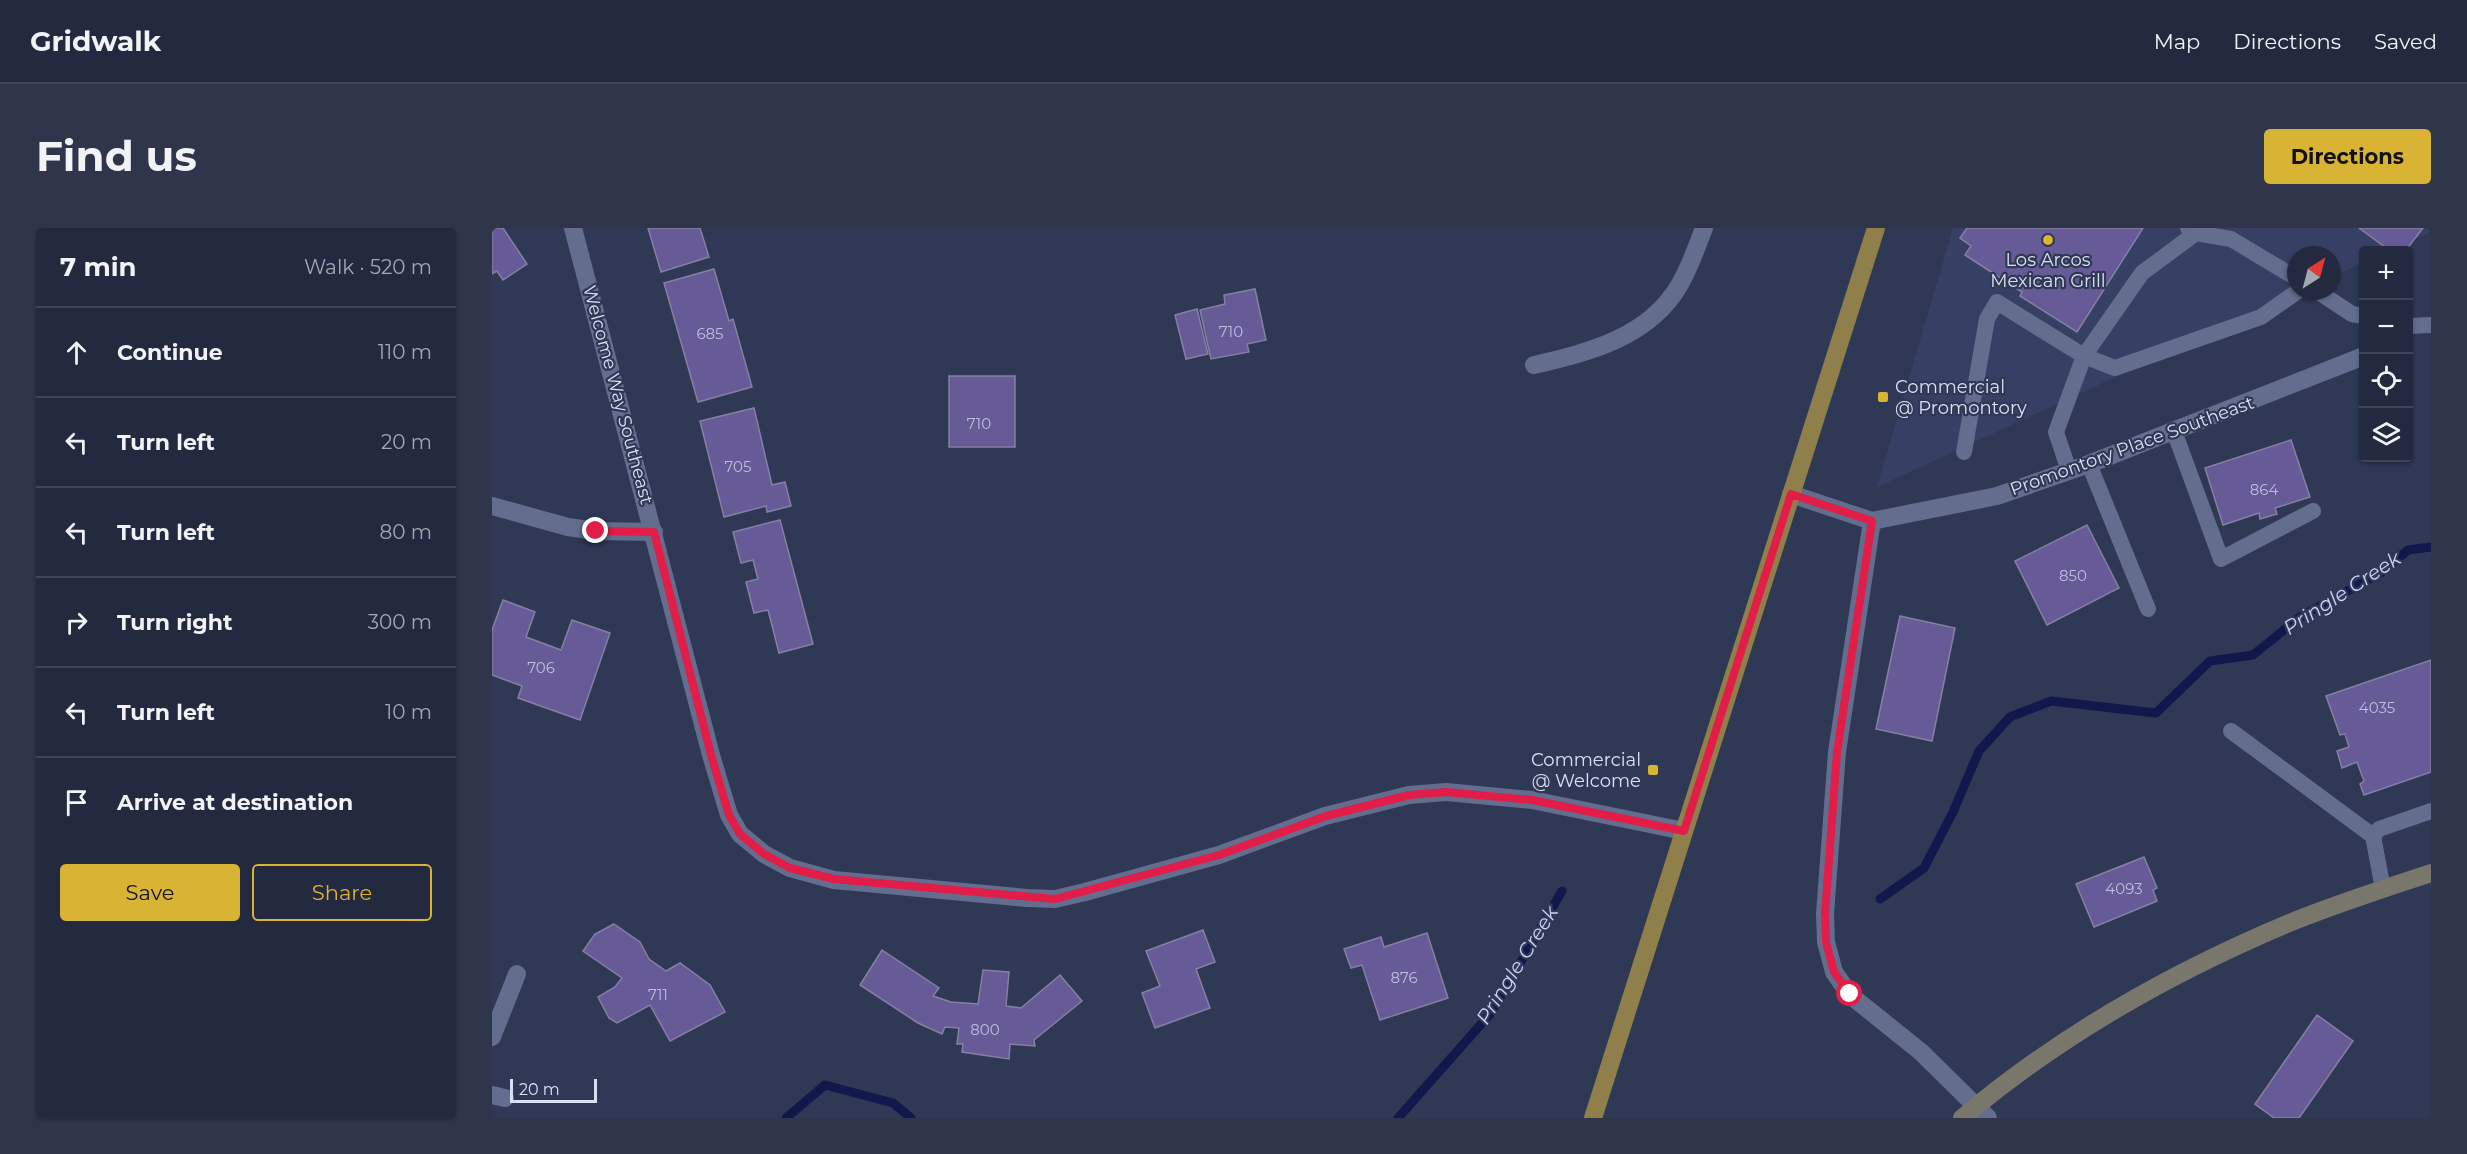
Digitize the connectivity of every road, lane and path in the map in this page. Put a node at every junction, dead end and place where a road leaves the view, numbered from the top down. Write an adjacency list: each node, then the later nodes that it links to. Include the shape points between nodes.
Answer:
1 (573, 228): 22 (street, Welcome Way Southeast)
2 (1704, 228): 13 (street, via 1680,284 1642,328 1585,353)
3 (1876, 228): 18 (main road)
4 (2192, 230): 5 (lane, via 2230,239); 11 (lane, via 2142,273)
5 (2287, 273)
6 (2287, 299): 11 (lane, via 2261,317 2115,369)
7 (2331, 300): 8 (lane)
8 (2359, 315)
9 (2431, 325): 10 (lane)
10 (2413, 326)
11 (2084, 356): 15 (lane, via 1997,302 1987,319); 17 (lane, via 2056,432)
12 (2359, 358): 14 (street, Promontory Place Southeast)
13 (1534, 365)
14 (2174, 431): 16 (street, Promontory Place Southeast); 20 (lane, via 2221,559)
15 (1964, 452)
16 (2089, 464): 17 (street, Promontory Place Southeast); 23 (lane)
17 (2070, 471): 21 (street, Promontory Place Southeast, via 1996,496)
18 (1791, 494): 21 (street, Promontory Place Southeast); 26 (main road)
19 (492, 506): 22 (street, via 568,527)
20 (2313, 512)
21 (1872, 521): 32 (street, via 1837,752 1826,942 1834,972 1850,994 1921,1052)
22 (654, 532): 26 (street, Welcome Way Southeast, via 729,815 740,834 764,854 790,868 834,879 1055,899 1219,855 1336,813 1409,795 1446,792 1532,800)
23 (2148, 609)
24 (2231, 731): 27 (lane)
25 (2431, 811): 27 (lane, via 2379,829)
26 (1684, 831): 33 (main road)
27 (2373, 836): 29 (lane)
28 (2431, 873): 29 (main road)
29 (2383, 889): 32 (main road, via 2295,921 2178,975 2060,1046)
30 (517, 974): 31 (street)
31 (492, 1037)
32 (1982, 1112): 34 (main road)
33 (1593, 1118)
34 (1962, 1118)

